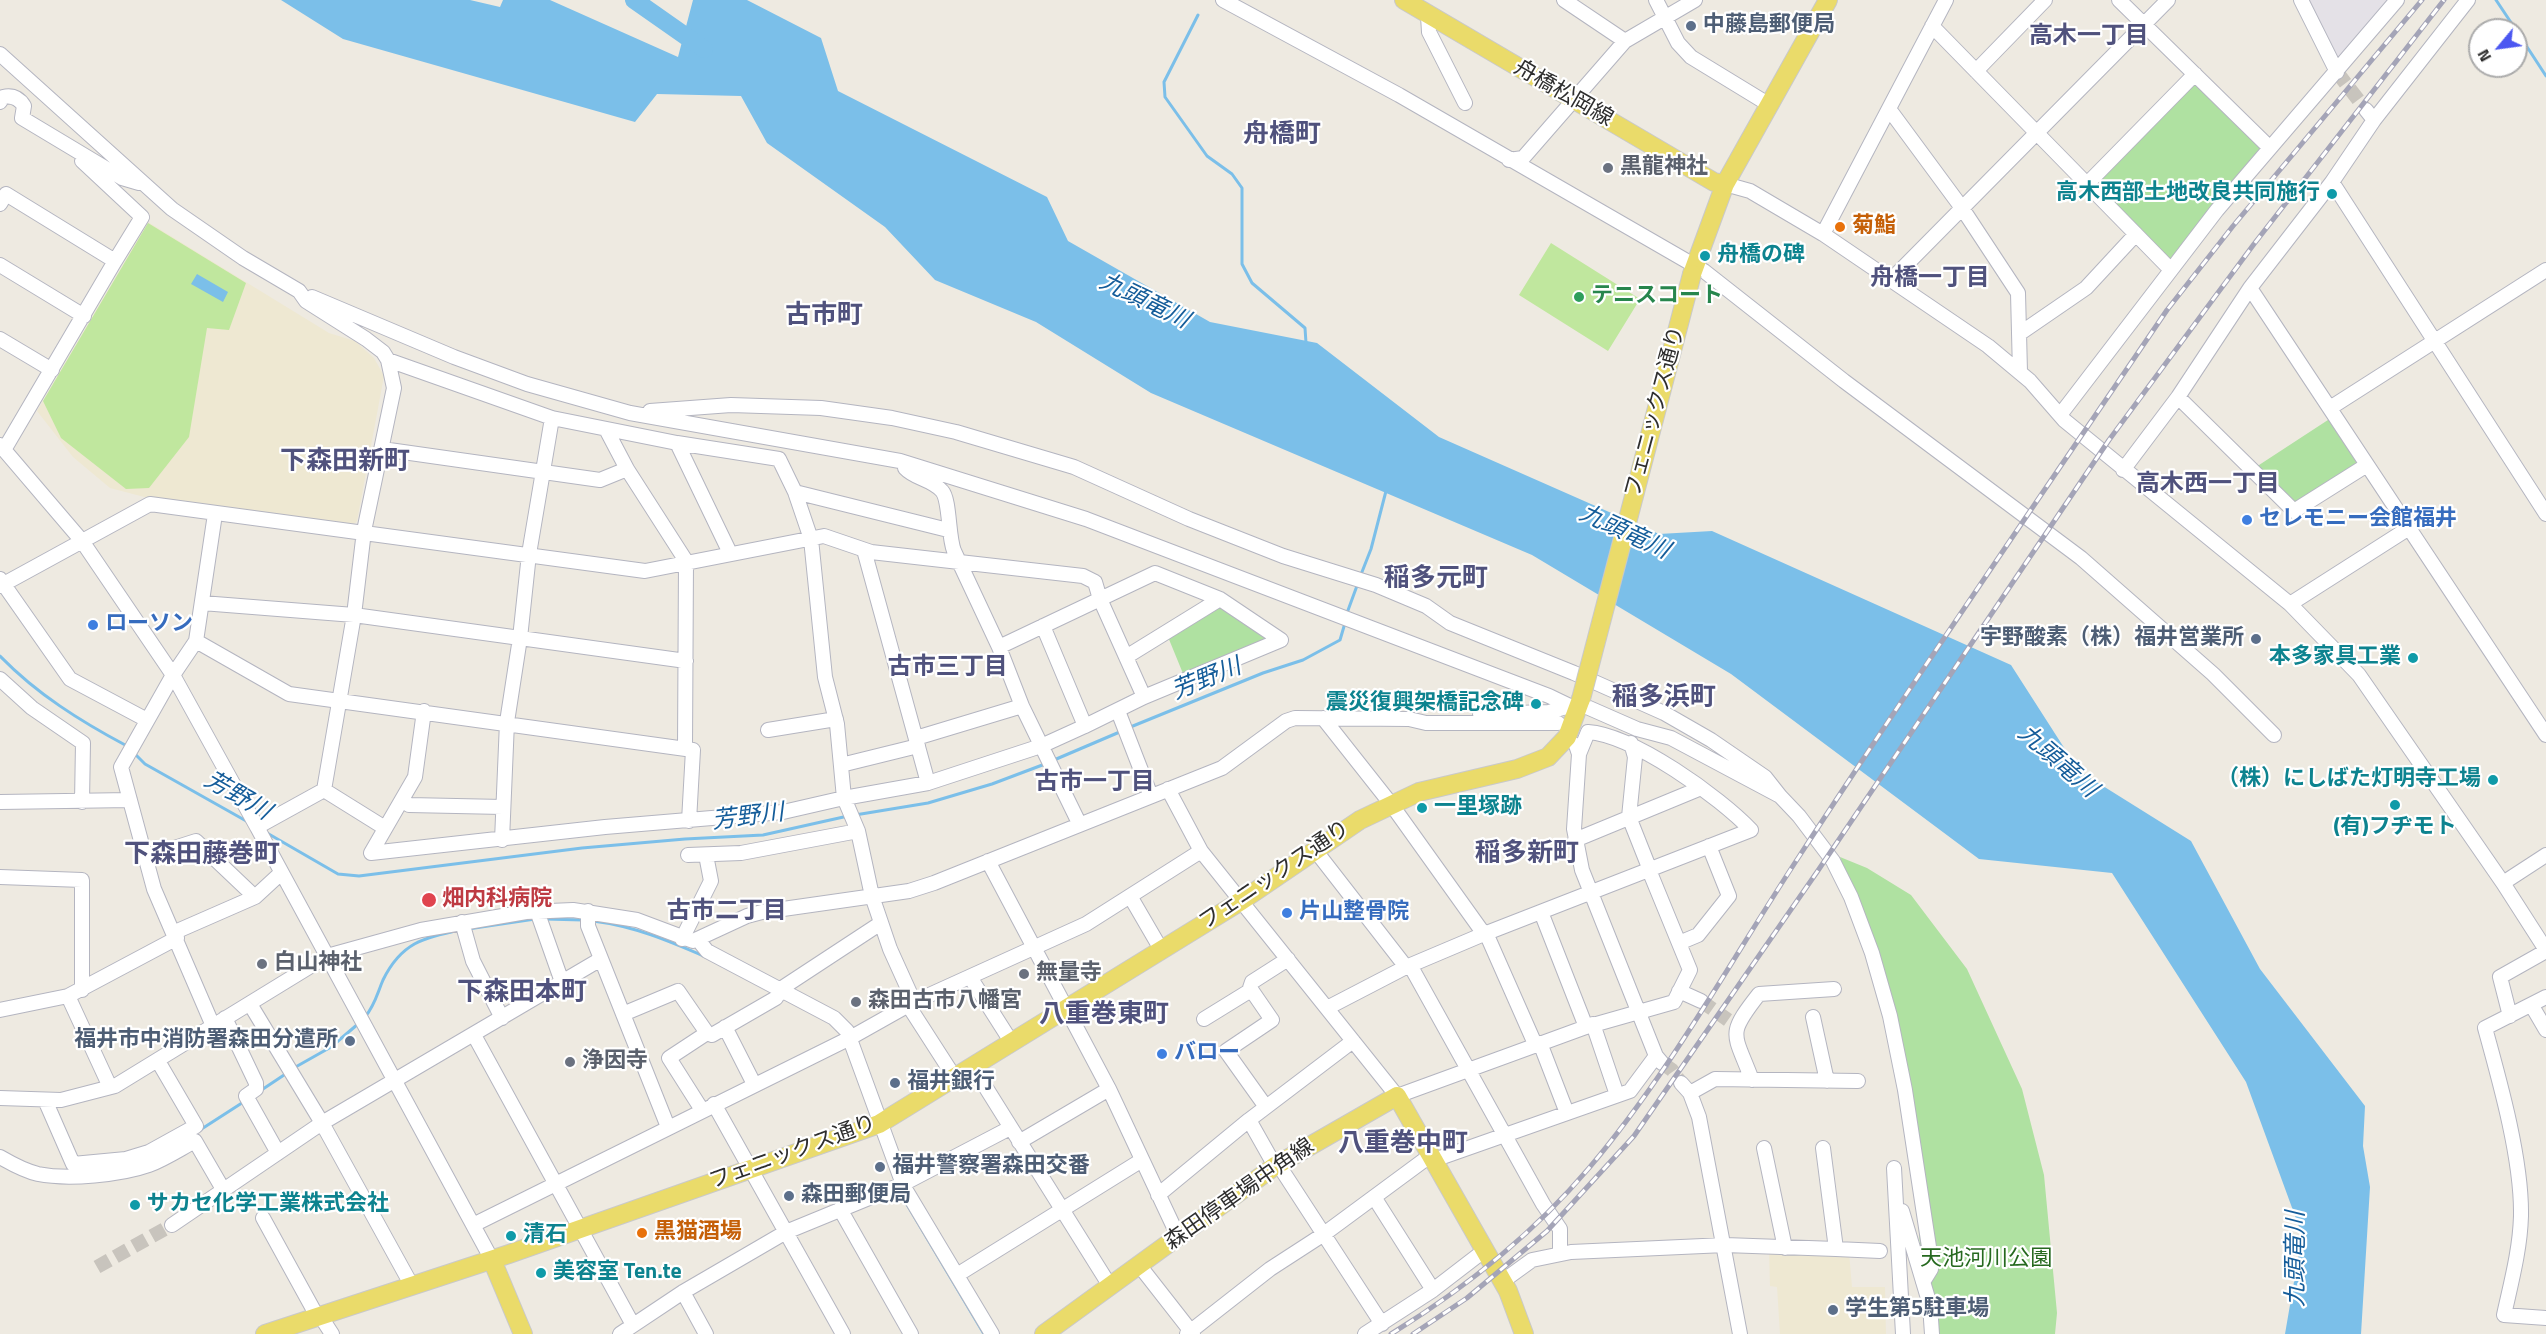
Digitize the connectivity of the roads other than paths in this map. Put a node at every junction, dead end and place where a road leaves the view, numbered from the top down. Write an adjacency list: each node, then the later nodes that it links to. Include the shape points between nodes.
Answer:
1 (1223, 0): 31 (street, via 1399,95)
2 (1404, 0): 14 (main road, 舟橋松岡線)
3 (1564, 0): 18 (street)
4 (1656, 0): 15 (street)
5 (1695, 0): 15 (street)
6 (1828, 0): 26 (main road, フェニックス通り)
7 (1946, 0): 17 (street)
8 (2045, 0): 20 (street)
9 (2119, 0): 16 (street)
10 (2168, 0): 16 (street)
11 (2301, 0): 21 (street)
12 (2397, 0): 21 (street)
13 (2468, 0): 32 (street, via 2370,115)
14 (1428, 16): 24 (main road, 舟橋松岡線); 25 (street, via 1429,32)
15 (1665, 18): 18 (street); 26 (street, via 1678,43 1691,57)
16 (2144, 24): 22 (street); 28 (street)
17 (1932, 26): 20 (street); 27 (street)
18 (1625, 41): 24 (street)
19 (0, 54): 33 (street)
20 (1976, 71): 28 (street)
21 (2337, 72): 30 (street)
22 (2195, 74): 30 (street); 35 (street)
23 (2, 99): 29 (street, via 19,99 24,106 22,118)
24 (1575, 101): 31 (street, via 1523,158); 34 (main road, 舟橋松岡線, via 1714,182)
25 (1465, 103)
26 (1768, 104): 34 (main road, フェニックス通り)
27 (1889, 109): 37 (street); 38 (street)
28 (2037, 133): 35 (street); 37 (street)
29 (61, 142): 33 (street, via 123,178); 40 (street, via 142,217)
30 (2269, 147): 43 (street)
31 (1509, 160): 42 (street)
32 (2332, 182): 46 (street); 51 (street)
33 (144, 184): 47 (street, via 204,233)
34 (1725, 184): 38 (street, via 1750,191); 42 (main road, フェニックス通り)
35 (2087, 184): 39 (street)
36 (0, 204): 40 (street, via 6,194)
37 (1962, 208): 45 (street); 49 (street, via 2018,293)
38 (1823, 234): 45 (street)
39 (2136, 234): 43 (street); 49 (street, via 2086,288)
40 (115, 261): 48 (street)
41 (0, 265): 48 (street)
42 (1693, 270): 99 (main road, フェニックス通り, bridge); 110 (street, via 2081,558 2213,674)
43 (2171, 270): 58 (street)
44 (2546, 270): 51 (street)
45 (1891, 280): 54 (street)
46 (2250, 288): 55 (street); 56 (street)
47 (299, 291): 52 (street, via 306,301 366,339); 57 (street, via 527,384)
48 (84, 316): 53 (street)
49 (2019, 334): 54 (street)
50 (0, 339): 53 (street)
51 (2435, 341): 56 (street); 71 (street)
52 (388, 360): 59 (street); 63 (street, via 394,388)
53 (52, 370): 62 (street)
54 (2020, 372): 58 (street)
55 (2178, 397): 65 (street, via 2294,511); 67 (street)
56 (2330, 408): 65 (street)
57 (630, 413): 64 (street); 122 (street, via 731,405 821,408 956,432 1074,467 1283,556 1376,585 1426,606 1450,623 1664,713 1765,777)
58 (2060, 415): 67 (street)
59 (552, 418): 60 (street); 68 (street)
60 (607, 431): 61 (street); 66 (street)
61 (677, 443): 69 (street, via 779,459); 78 (street)
62 (2, 447): 76 (street)
63 (382, 449): 68 (street); 74 (street)
64 (900, 461): 73 (street, via 908,472 941,489); 99 (street, via 1086,519)
65 (2367, 465): 72 (street)
66 (627, 468): 68 (street, via 600,480); 80 (street)
67 (2123, 470): 86 (street)
68 (543, 472): 79 (street)
69 (795, 492): 73 (street); 75 (street)
70 (214, 513): 74 (street); 76 (street, via 150,504); 85 (street)
71 (2546, 514)
72 (2409, 528): 86 (street); 111 (street)
73 (948, 530): 81 (street)
74 (363, 531): 79 (street); 87 (street)
75 (811, 539): 77 (street, via 824,536); 78 (street); 103 (street, via 825,677)
76 (82, 541): 82 (street); 94 (street)
77 (864, 550): 81 (street); 112 (street)
78 (730, 553): 80 (street)
79 (529, 554): 80 (street, via 645,571); 89 (street)
80 (686, 561): 93 (street)
81 (962, 564): 83 (street, via 1083,576 1095,582); 91 (street)
82 (1, 583): 105 (street, via 70,679)
83 (1100, 599): 84 (street, via 1155,573); 88 (street); 92 (street)
84 (1220, 599): 92 (street); 96 (street, via 1281,640)
85 (202, 603): 87 (street); 90 (street)
86 (2290, 604): 149 (street, via 2359,675)
87 (354, 615): 89 (street); 97 (street)
88 (1042, 626): 91 (street); 108 (street)
89 (520, 638): 93 (street); 106 (street)
90 (196, 641): 94 (street); 97 (street, via 289,694)
91 (999, 647): 98 (street)
92 (1126, 657): 96 (street)
93 (686, 661): 115 (street)
94 (173, 675): 105 (street); 133 (street)
95 (0, 679): 127 (street, via 32,708 83,743)
96 (1144, 697): 101 (street)
97 (339, 700): 100 (street); 120 (street)
98 (1022, 706): 112 (street); 113 (street)
99 (1581, 706): 104 (street, via 1549,712 1425,715); 114 (street); 122 (street, via 1671,738); 128 (main road, フェニックス通り, via 1568,737 1543,760 1419,792)
100 (424, 711): 106 (street); 125 (street, via 415,777)
101 (1118, 711): 108 (street); 121 (street)
102 (1323, 718): 104 (street); 119 (street, via 1286,721 1222,768); 128 (street)
103 (836, 719): 109 (street); 116 (street)
104 (1409, 719): 107 (street, via 1426,723)
105 (147, 720): 124 (street, via 121,767)
106 (507, 722): 115 (street); 129 (street)
107 (1558, 723)
108 (1085, 726): 113 (street)
109 (768, 730)
110 (2274, 735)
111 (2546, 735)
112 (917, 742): 116 (street); 117 (street)
113 (1041, 746): 117 (street); 132 (street)
114 (1633, 747): 118 (street); 130 (street); 137 (street, via 1613,736 1588,732 1577,748)
115 (685, 748): 131 (street, via 693,750)
116 (841, 765): 123 (street)
117 (928, 783): 123 (street)
118 (1701, 788): 130 (street); 138 (street, via 1751,830)
119 (1168, 789): 121 (street); 140 (street)
120 (324, 790): 133 (street); 134 (street)
121 (1151, 796): 132 (street)
122 (1780, 796): 264 (street, via 1833,861 1872,953 1890,1016 1907,1101 1931,1269)
123 (844, 798): 131 (street, via 757,816); 135 (street)
124 (130, 800): 127 (street); 144 (street)
125 (402, 800): 129 (street, via 409,805); 134 (street)
126 (0, 802): 127 (street)
127 (82, 802)
128 (1391, 804): 139 (main road, フェニックス通り); 160 (street)
129 (503, 807): 136 (street)
130 (1629, 817): 137 (street); 146 (street)
131 (689, 821): 136 (street)
132 (1079, 824): 145 (street)
133 (257, 827): 147 (street)
134 (385, 828): 136 (street, via 371,853)
135 (858, 831): 142 (street, via 798,844); 151 (street)
136 (502, 840)
137 (1575, 840): 150 (street)
138 (1709, 846): 146 (street); 164 (street, via 1729,896 1698,935)
139 (1316, 850): 154 (main road, フェニックス通り); 171 (street)
140 (1201, 851): 152 (street); 154 (street)
141 (688, 855): 142 (street)
142 (706, 855): 162 (street, via 711,881)
143 (2546, 855): 149 (street)
144 (146, 857): 153 (street, via 196,842); 161 (street, via 154,889)
145 (988, 861): 151 (street, via 909,891); 165 (street)
146 (1650, 870): 150 (street); 164 (street)
147 (281, 873): 153 (street); 168 (street)
148 (0, 877): 176 (street, via 82,880)
149 (2503, 883): 167 (street)
150 (1590, 894): 157 (street); 188 (street)
151 (872, 896): 159 (street); 163 (street, via 762,912)
152 (1130, 896): 165 (street, via 1086,924); 166 (street)
153 (255, 897): 161 (street)
154 (1241, 901): 166 (main road, フェニックス通り); 170 (street)
155 (537, 911): 156 (street); 158 (street); 173 (street)
156 (588, 911): 162 (street, via 637,920); 169 (street, via 588,926)
157 (1541, 912): 160 (street); 195 (street)
158 (462, 922): 168 (street); 192 (street, via 474,961)
159 (881, 923): 174 (street); 182 (street)
160 (1485, 933): 171 (street); 203 (street)
161 (176, 935): 176 (street); 194 (street)
162 (682, 939): 163 (street)
163 (699, 941): 174 (street, via 707,951)
164 (1678, 943): 178 (street, via 1690,970)
165 (1033, 949): 172 (street); 186 (street)
166 (1162, 951): 186 (main road, フェニックス通り)
167 (2546, 951): 190 (street, via 2500,977)
168 (327, 956): 183 (street); 211 (street)
169 (601, 959): 173 (street); 189 (street)
170 (1288, 959): 177 (street, via 1252,982); 185 (street)
171 (1408, 966): 185 (street); 206 (street)
172 (970, 977): 182 (street); 202 (street)
173 (562, 982): 192 (street)
174 (782, 988): 196 (street, via 776,998); 200 (street, via 834,1018)
175 (1834, 989): 208 (street, via 1759,994 1732,1023)
176 (82, 990): 179 (street)
177 (1251, 990): 193 (street); 220 (street, via 1272,1020 1226,1052)
178 (1679, 991): 181 (street); 188 (street, via 1674,1002)
179 (68, 996): 187 (street); 213 (street)
180 (2546, 996): 184 (street)
181 (1701, 1001)
182 (911, 1003): 200 (street); 207 (street)
183 (250, 1004): 194 (street); 224 (street)
184 (2532, 1006): 190 (street); 197 (street)
185 (1327, 1008): 201 (street)
186 (1067, 1009): 202 (main road, フェニックス通り); 214 (street)
187 (0, 1010)
188 (1637, 1011): 195 (street); 215 (street, via 1659,1060 1630,1091)
189 (623, 1014): 198 (street, via 678,991); 225 (street)
190 (2510, 1016): 270 (street, via 2485,1028 2501,1087 2520,1193 2517,1260 2504,1316)
191 (1813, 1017): 209 (street)
192 (502, 1018): 199 (street)
193 (1204, 1019)
194 (219, 1022): 204 (street); 231 (street, via 256,1083 256,1089 246,1096)
195 (1590, 1026): 203 (street); 215 (street)
196 (725, 1027): 198 (street, via 712,1035); 212 (street)
197 (2546, 1030)
198 (707, 1033): 219 (street, via 669,1058)
199 (474, 1035): 211 (street); 239 (street)
200 (850, 1038): 212 (street); 223 (street)
201 (1353, 1041): 216 (street); 220 (street)
202 (1012, 1043): 205 (main road, フェニックス通り)
203 (1538, 1044): 206 (street); 221 (street)
204 (158, 1061): 213 (street); 235 (street, via 196,1126)
205 (973, 1067): 207 (main road, フェニックス通り); 226 (street)
206 (1469, 1069): 216 (street); 227 (street)
207 (955, 1078): 223 (main road, フェニックス通り)
208 (1752, 1080): 209 (street); 254 (street, via 1715,1079 1685,1088 1699,1117)
209 (1827, 1081): 210 (street)
210 (1858, 1081)
211 (395, 1082): 224 (street); 249 (street)
212 (754, 1084): 219 (street)
213 (110, 1087): 218 (street, via 61,1100)
214 (1109, 1089): 228 (street); 234 (street)
215 (1617, 1095): 221 (street)
216 (1397, 1096): 233 (main road); 236 (main road, 森田停車場中角線)
217 (0, 1098): 218 (street)
218 (45, 1100): 235 (street, via 73,1164)
219 (708, 1107): 225 (street); 238 (street)
220 (1266, 1107): 222 (street)
221 (1567, 1113): 227 (street)
222 (1249, 1120): 236 (street); 243 (street)
223 (881, 1122): 238 (main road, フェニックス通り); 240 (street)
224 (322, 1123): 231 (street); 265 (street)
225 (668, 1127): 239 (street)
226 (1010, 1128): 228 (street); 240 (street)
227 (1505, 1135): 233 (street); 259 (street, via 1560,1228)
228 (1019, 1142): 246 (street)
229 (1764, 1148): 255 (street)
230 (1822, 1148): 256 (street)
231 (278, 1153): 242 (street)
232 (0, 1157): 235 (street, via 37,1174 55,1176)
233 (1432, 1157): 244 (street); 257 (main road)
234 (1142, 1160): 243 (street); 246 (street)
235 (132, 1164): 242 (street, via 152,1164 195,1141)
236 (1277, 1165): 252 (street); 253 (main road, 森田停車場中角線)
237 (1894, 1167): 241 (street)
238 (752, 1170): 250 (main road, フェニックス通り); 251 (street)
239 (555, 1184): 249 (street); 250 (street)
240 (903, 1184): 245 (street); 262 (street)
241 (1895, 1186): 264 (street); 286 (street)
242 (224, 1191): 248 (street)
243 (1158, 1195): 253 (street)
244 (1374, 1197): 252 (street); 267 (street)
245 (840, 1209): 251 (street); 281 (street)
246 (1061, 1209): 262 (street); 266 (street)
247 (263, 1218): 269 (street)
248 (172, 1225)
249 (473, 1225): 260 (street)
250 (580, 1229): 260 (main road, フェニックス通り); 272 (street)
251 (786, 1232): 268 (street); 280 (street)
252 (1324, 1234): 271 (street); 274 (street, via 1270,1269)
253 (1178, 1236): 261 (main road, 森田停車場中角線)
254 (1725, 1245): 255 (street); 259 (street); 285 (street)
255 (1785, 1248): 256 (street)
256 (1836, 1249): 258 (street)
257 (1485, 1250): 263 (main road); 267 (street)
258 (1880, 1251)
259 (1560, 1254): 263 (street, via 1532,1260)
260 (492, 1260): 265 (main road, フェニックス通り); 277 (main road)
261 (1138, 1265): 266 (main road, 森田停車場中角線); 274 (street)
262 (957, 1275): 282 (street)
263 (1503, 1281): 284 (main road)
264 (1923, 1282): 287 (street)
265 (412, 1286): 269 (main road, フェニックス通り)
266 (1110, 1286): 273 (main road, 森田停車場中角線)
267 (1433, 1290): 271 (street)
268 (683, 1292): 272 (street); 279 (street)
269 (319, 1317): 275 (main road, フェニックス通り); 276 (street)
270 (2546, 1318)
271 (1382, 1324): 283 (street)
272 (633, 1325): 278 (street)
273 (1050, 1332)
274 (1190, 1333)
275 (266, 1334)
276 (332, 1334)
277 (523, 1334)
278 (620, 1334)
279 (706, 1334)
280 (843, 1334)
281 (911, 1334)
282 (992, 1334)
283 (1365, 1334)
284 (1524, 1334)
285 (1740, 1334)
286 (1903, 1334)
287 (1932, 1334)

